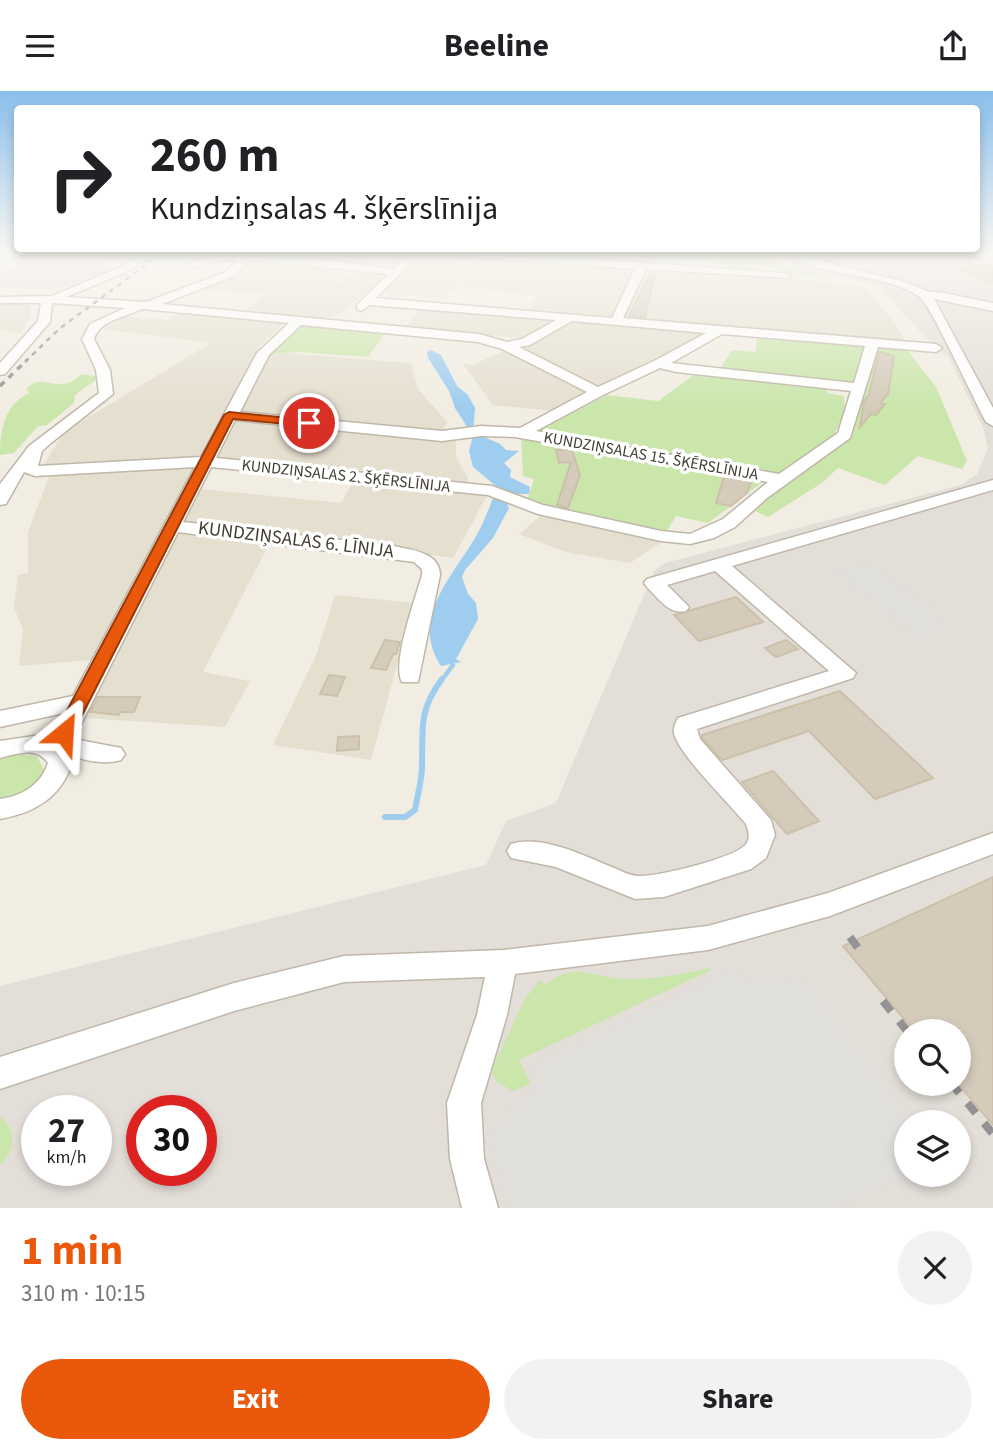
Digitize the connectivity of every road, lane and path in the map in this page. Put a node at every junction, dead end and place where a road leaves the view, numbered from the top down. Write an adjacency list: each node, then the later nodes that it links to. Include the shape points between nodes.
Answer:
1 (46, 305): 17 (street, via 44,322)
2 (144, 305): 23 (street, via 99,323 89,334 103,370 106,394)
3 (145, 305): 9 (street)
4 (363, 305): 11 (street)
5 (420, 305): 8 (street)
6 (624, 305): 10 (street)
7 (932, 305): 21 (street)
8 (571, 317): 10 (street); 14 (street, via 526,342)
9 (297, 321): 11 (street); 20 (street, via 263,353)
10 (616, 321): 12 (street)
11 (337, 325): 14 (street, via 479,338)
12 (720, 330): 13 (street); 16 (street)
13 (873, 342): 15 (street); 18 (street)
14 (508, 346): 19 (street)
15 (936, 348)
16 (659, 364): 18 (street); 19 (street)
17 (1, 369)
18 (858, 389): 25 (street, via 845,435)
19 (598, 392): 22 (street)
20 (229, 415): 22 (street, KUNDZIŅSALAS 15. ŠĶĒRSLĪNIJA, via 442,436 481,431); 24 (street)
21 (993, 422)
22 (522, 433): 25 (street, KUNDZIŅSALAS 15. ŠĶĒRSLĪNIJA)
23 (34, 449): 24 (street, KUNDZIŅSALAS 2. ŠĶĒRSLĪNIJA, via 29,468 35,471); 27 (street, via 11,477)
24 (204, 462): 25 (street, KUNDZIŅSALAS 2. ŠĶĒRSLĪNIJA, via 474,488 538,509 690,540 729,523); 28 (street)
25 (781, 479)
26 (993, 485): 29 (street)
27 (0, 500)
28 (171, 526): 31 (street, KUNDZIŅSALAS 6. LĪNIJA, via 420,558 431,568); 32 (street)
29 (718, 564): 30 (street, via 654,583); 39 (street, via 845,673 686,724 690,743 758,820 762,835 757,851 742,861 664,886 635,888 559,857)
30 (679, 607)
31 (410, 677)
32 (79, 702): 33 (street); 34 (street)
33 (0, 719)
34 (56, 748): 35 (street, via 18,745); 36 (street, via 65,758 83,751); 37 (street, via 51,784 26,802)
35 (0, 750)
36 (113, 754)
37 (0, 809)
38 (993, 843): 40 (street, via 830,904 748,929 676,944)
39 (520, 851)
40 (503, 963): 41 (street, via 332,972 234,997); 42 (street, via 464,1103 467,1159)
41 (0, 1073)
42 (480, 1208)

